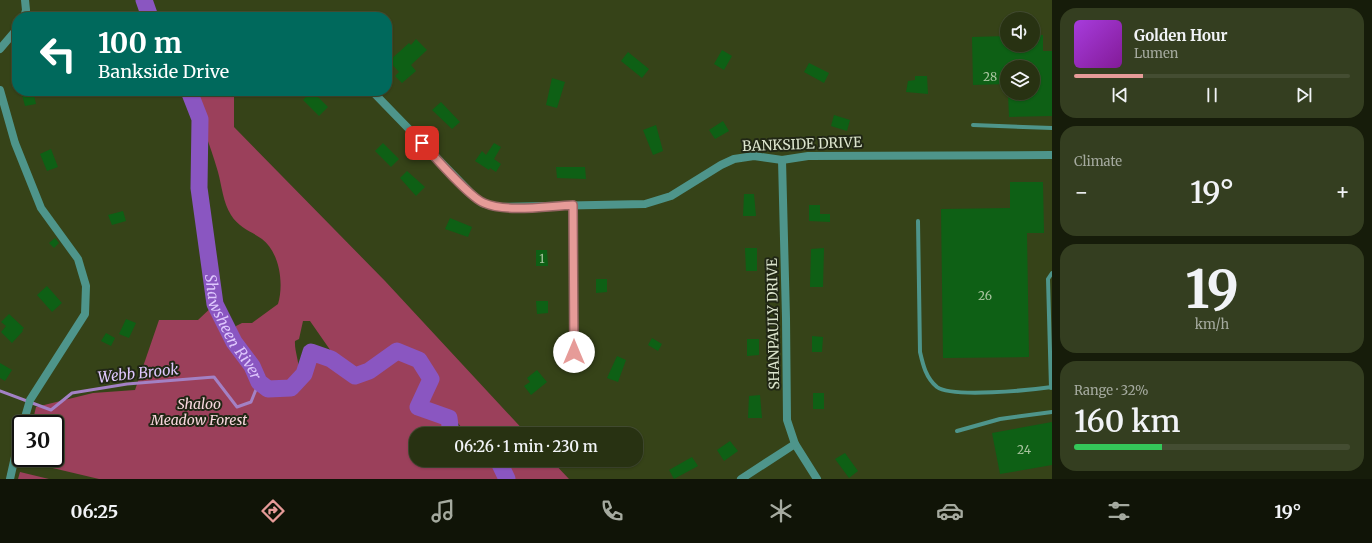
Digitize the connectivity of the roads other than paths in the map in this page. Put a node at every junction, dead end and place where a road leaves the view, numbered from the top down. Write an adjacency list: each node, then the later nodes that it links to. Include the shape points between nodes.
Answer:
1 (25, 0): 2 (street)
2 (25, 12)
3 (12, 35): 4 (street)
4 (0, 49)
5 (0, 90): 17 (street, via 15,143 42,208 78,259 86,286 85,314 30,400)
6 (377, 96): 11 (street, BANKSIDE DRIVE, via 482,203 495,207 523,208)
7 (973, 125): 8 (lane)
8 (1052, 128)
9 (1052, 155): 10 (street, BANKSIDE DRIVE, via 808,156)
10 (782, 160): 11 (street, BANKSIDE DRIVE, via 754,156 734,159 657,202); 19 (street, SHANPAULY DRIVE, via 787,420)
11 (573, 205): 14 (street)
12 (918, 221): 15 (lane, via 920,352 924,372 937,387 953,392 1030,391)
13 (1052, 273): 15 (lane, via 1048,279)
14 (574, 352)
15 (1051, 387)
16 (1052, 412): 18 (lane, via 1000,419)
17 (26, 415)
18 (957, 431)
19 (795, 444): 22 (street); 23 (street, SHANPAULY DRIVE)
20 (13, 467): 21 (street)
21 (10, 479)
22 (741, 479)
23 (817, 479)

